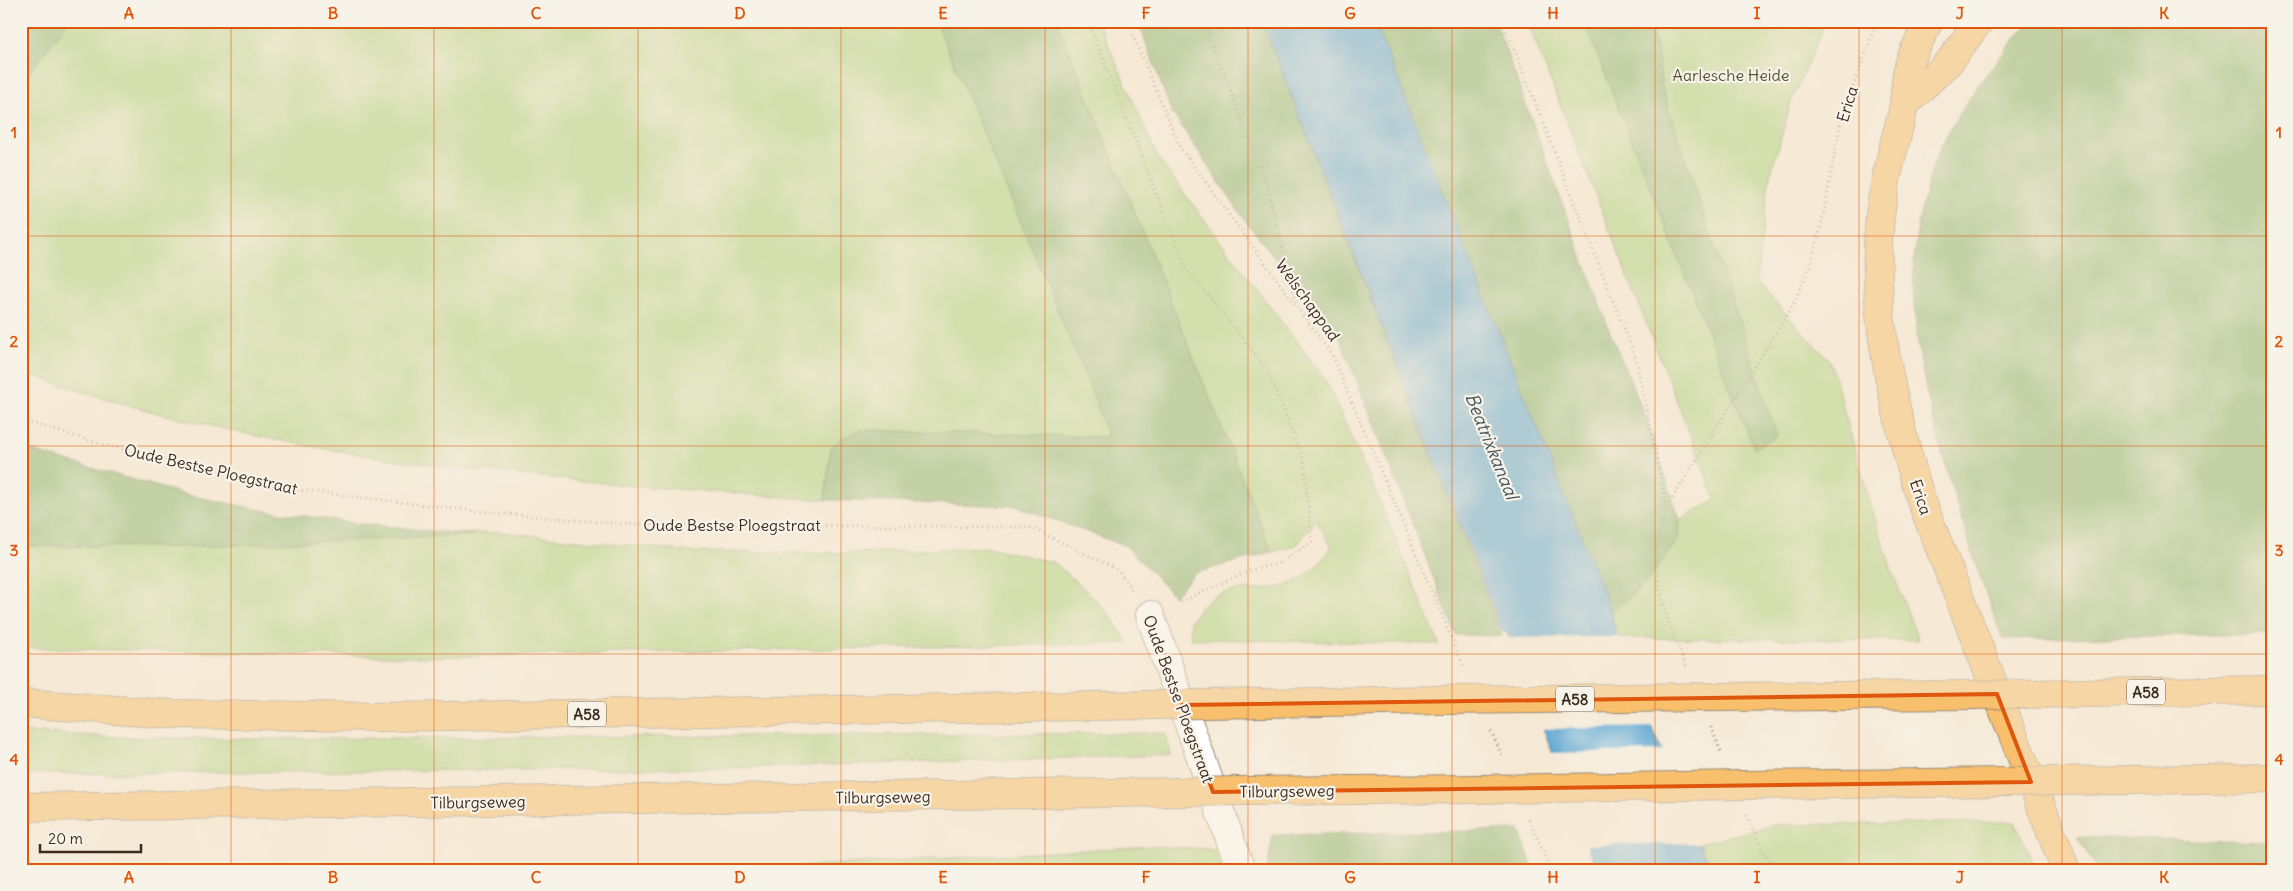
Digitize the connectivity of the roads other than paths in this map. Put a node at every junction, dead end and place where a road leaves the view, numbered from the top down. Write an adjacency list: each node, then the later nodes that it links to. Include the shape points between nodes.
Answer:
1 (1929, 21): 3 (main road, Erica, via 1907,72)
2 (1978, 21): 3 (main road, via 1949,62)
3 (1904, 105): 12 (main road, Erica, via 1880,216 1878,299 1892,392 1904,447 1921,500)
4 (1150, 615): 11 (street, Oude Bestse Ploegstraat)
5 (2272, 690): 6 (main road, A58, bridge, via 382,717 170,714)
6 (21, 704)
7 (2272, 778): 9 (main road, Tilburgseweg, bridge)
8 (21, 808): 9 (main road, Tilburgseweg)
9 (118, 808): 10 (main road)
10 (21, 822)
11 (1241, 870)
12 (2066, 870)

